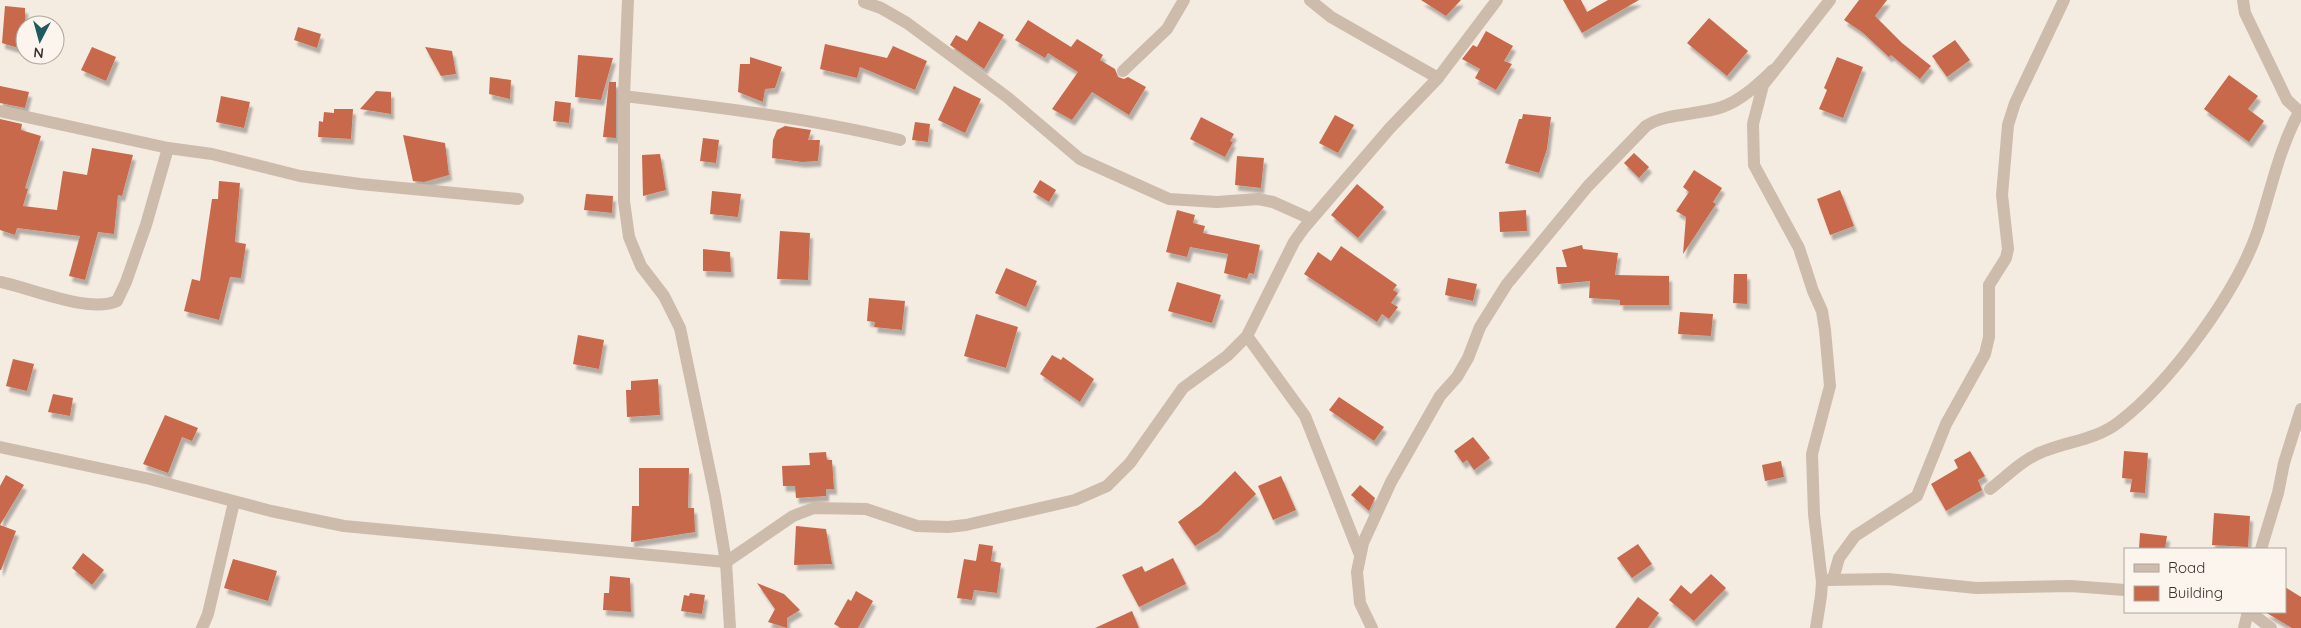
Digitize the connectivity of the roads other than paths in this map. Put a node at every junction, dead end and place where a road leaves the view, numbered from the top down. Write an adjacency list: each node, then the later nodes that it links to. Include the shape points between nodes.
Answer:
1 (628, 0): 12 (street)
2 (1184, 0): 10 (street, via 1167,29)
3 (1310, 0): 11 (street, via 1331,17)
4 (1497, 0): 11 (street)
5 (1830, 0): 9 (street)
6 (2064, 0): 28 (street, via 2015,103 2008,125 2002,194 2008,249 1990,285 1989,337 1985,354 1946,424 1917,496 1855,536)
7 (2243, 0): 14 (street, via 2284,94)
8 (864, 2): 18 (street, via 907,23 1093,167 1169,199 1218,202 1258,199 1273,202)
9 (1773, 70): 26 (street, via 1752,89 1723,106 1652,122 1588,186 1494,302 1468,358 1440,396 1391,482); 28 (street, via 1763,84 1755,110 1753,156 1758,173 1798,248 1822,311 1830,386 1812,454 1814,514)
10 (1123, 71)
11 (1438, 78): 18 (street)
12 (624, 96): 15 (street, via 762,113); 27 (street, via 624,201 629,237 641,266 664,296 680,328 703,431)
13 (0, 111): 16 (street)
14 (2300, 113): 23 (street, via 2279,158 2254,241 2227,292 2194,342 2164,379 2120,422 2093,437 2038,454)
15 (900, 140)
16 (168, 148): 17 (street, via 212,154 308,177); 19 (street, via 146,226 116,301 102,306)
17 (518, 199)
18 (1311, 220): 20 (street, via 1294,242)
19 (0, 282)
20 (1247, 336): 26 (street, via 1305,416); 27 (street, via 1227,356 1183,388 1130,463 1100,490 1075,500 948,527 917,526 866,509 814,508 793,516)
21 (2300, 416): 25 (street)
22 (0, 447): 24 (street, via 150,478)
23 (1990, 489)
24 (234, 502): 27 (street, via 344,526); 32 (street)
25 (2261, 548)
26 (1360, 555): 34 (street, via 1357,585 1360,603)
27 (726, 562): 33 (street)
28 (1827, 580): 29 (street, via 1919,580 1976,588 2071,586); 35 (street)
29 (2124, 590)
30 (2249, 613): 36 (street)
31 (2250, 613): 37 (street)
32 (202, 628)
33 (730, 628)
34 (1372, 628)
35 (1816, 628)
36 (2244, 628)
37 (2271, 628)

